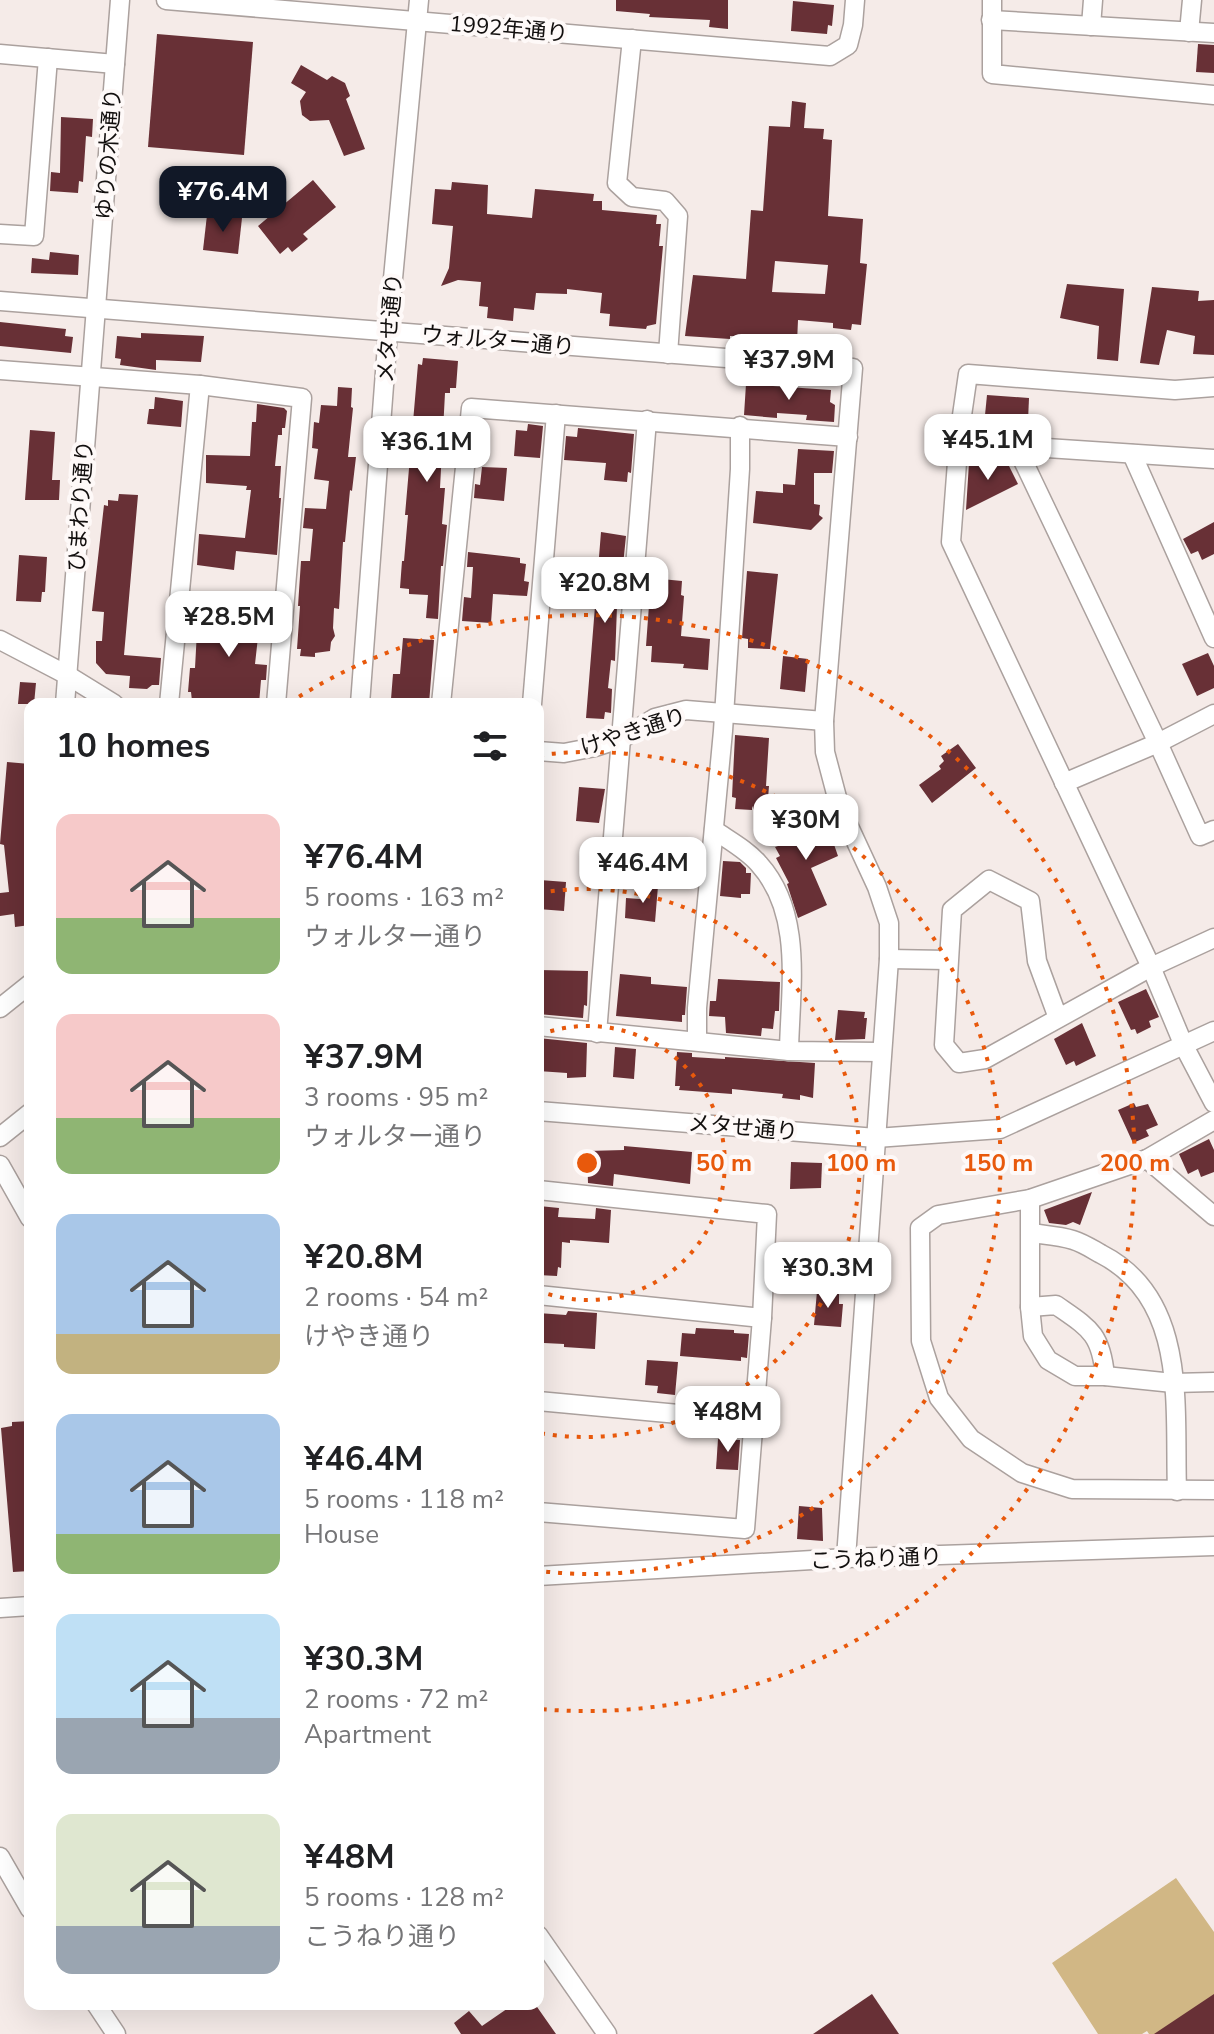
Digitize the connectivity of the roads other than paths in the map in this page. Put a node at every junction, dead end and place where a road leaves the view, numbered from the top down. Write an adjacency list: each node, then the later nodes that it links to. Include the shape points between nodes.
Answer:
1 (120, 0): 16 (street, ゆりの木通り)
2 (166, 0): 8 (street, 1992年通り)
3 (419, 0): 8 (street, メタせ通り)
4 (855, 0): 13 (street, 1992年通り, via 848,45 830,56)
5 (992, 0): 9 (street)
6 (1093, 0): 10 (street)
7 (1192, 0): 11 (street)
8 (417, 20): 13 (street, 1992年通り); 21 (street, メタせ通り)
9 (991, 20): 10 (street); 17 (street, via 992,74)
10 (1091, 26): 11 (street)
11 (1189, 32): 12 (street)
12 (1214, 33)
13 (632, 39): 22 (street, via 617,183 632,197 665,201 678,216)
14 (0, 54): 15 (street)
15 (48, 58): 16 (street); 18 (street, via 34,236)
16 (115, 64): 20 (street, ゆりの木通り)
17 (1214, 95)
18 (0, 234)
19 (0, 301): 20 (street, ウォルター通り)
20 (96, 308): 21 (street, ウォルター通り); 24 (street, ひまわり通り)
21 (388, 332): 22 (street, ウォルター通り); 42 (street, メタせ通り)
22 (668, 354): 31 (street, ウォルター通り, via 853,368)
23 (0, 370): 24 (street)
24 (91, 377): 25 (street); 37 (street, ひまわり通り)
25 (200, 385): 40 (street); 41 (street, via 302,398)
26 (1214, 387): 30 (street, via 1175,390 968,374)
27 (556, 414): 28 (street); 43 (street, via 471,408); 44 (street)
28 (647, 420): 29 (street); 48 (street)
29 (740, 426): 31 (street); 45 (street)
30 (959, 436): 32 (street); 51 (street, via 951,542)
31 (848, 437): 47 (street)
32 (1016, 446): 33 (street); 49 (street)
33 (1132, 454): 34 (street); 35 (street)
34 (1214, 459)
35 (1214, 638)
36 (0, 640): 37 (street)
37 (67, 675): 38 (street, ひまわり通り); 39 (street)
38 (65, 698)
39 (104, 698)
40 (170, 698)
41 (277, 698)
42 (360, 698)
43 (442, 698)
44 (532, 698)
45 (724, 712): 47 (street, けやき通り); 48 (street, けやき通り, via 686,710 655,718); 52 (street)
46 (1214, 714): 49 (street)
47 (824, 721): 55 (street, via 825,752 839,805 889,923)
48 (621, 739): 50 (street, けやき通り, via 564,753); 63 (street)
49 (1158, 743): 51 (street); 53 (street, via 1200,836)
50 (544, 751)
51 (1064, 783): 57 (street)
52 (714, 830): 64 (street); 66 (street, via 762,867 784,905 791,936)
53 (1214, 830)
54 (1214, 938): 57 (street)
55 (889, 959): 56 (street); 67 (street)
56 (947, 960): 60 (street, via 944,1045 959,1063 985,1059); 60 (street, via 952,910 989,880 1030,901 1037,961)
57 (1151, 967): 60 (street); 65 (street)
58 (24, 989): 59 (street)
59 (0, 1008)
60 (1058, 1018)
61 (544, 1027): 63 (street)
62 (1214, 1031): 65 (street, メタせ通り)
63 (597, 1033): 64 (street)
64 (697, 1041): 66 (street)
65 (1184, 1046): 68 (street); 73 (street, メタせ通り, via 1000,1129)
66 (789, 1051): 67 (street)
67 (881, 1052): 73 (street)
68 (1214, 1103)
69 (544, 1111): 73 (street, メタせ通り)
70 (24, 1118): 72 (street)
71 (1214, 1120): 74 (street)
72 (0, 1137)
73 (876, 1138): 93 (street)
74 (1147, 1159): 77 (street); 79 (street)
75 (0, 1165): 78 (street)
76 (544, 1191): 83 (street, via 767,1214)
77 (1030, 1199): 80 (street); 90 (street, via 938,1215 920,1228 921,1341 939,1398 971,1439 1022,1473 1072,1489)
78 (24, 1207)
79 (1214, 1216)
80 (1031, 1233): 82 (street); 86 (street, via 1075,1240 1113,1260 1146,1289 1164,1324)
81 (544, 1296): 83 (street)
82 (1030, 1307): 84 (street, via 1056,1305 1086,1325 1103,1350); 84 (street, via 1033,1336 1048,1360 1075,1376)
83 (762, 1318): 88 (street)
84 (1105, 1376): 86 (street)
85 (1214, 1382): 86 (street)
86 (1173, 1383): 90 (street)
87 (544, 1402): 88 (street)
88 (754, 1421): 91 (street, via 745,1529)
89 (1214, 1490): 90 (street)
90 (1177, 1491)
91 (544, 1512)
92 (1214, 1546): 93 (street, こうねり通り)
93 (846, 1558): 94 (street, こうねり通り)
94 (544, 1576)
95 (24, 1606): 96 (street)
96 (0, 1608)
97 (0, 1857): 98 (street)
98 (24, 1899)
99 (544, 1944): 102 (street)
100 (100, 2010): 101 (street)
101 (116, 2034)
102 (607, 2034)

